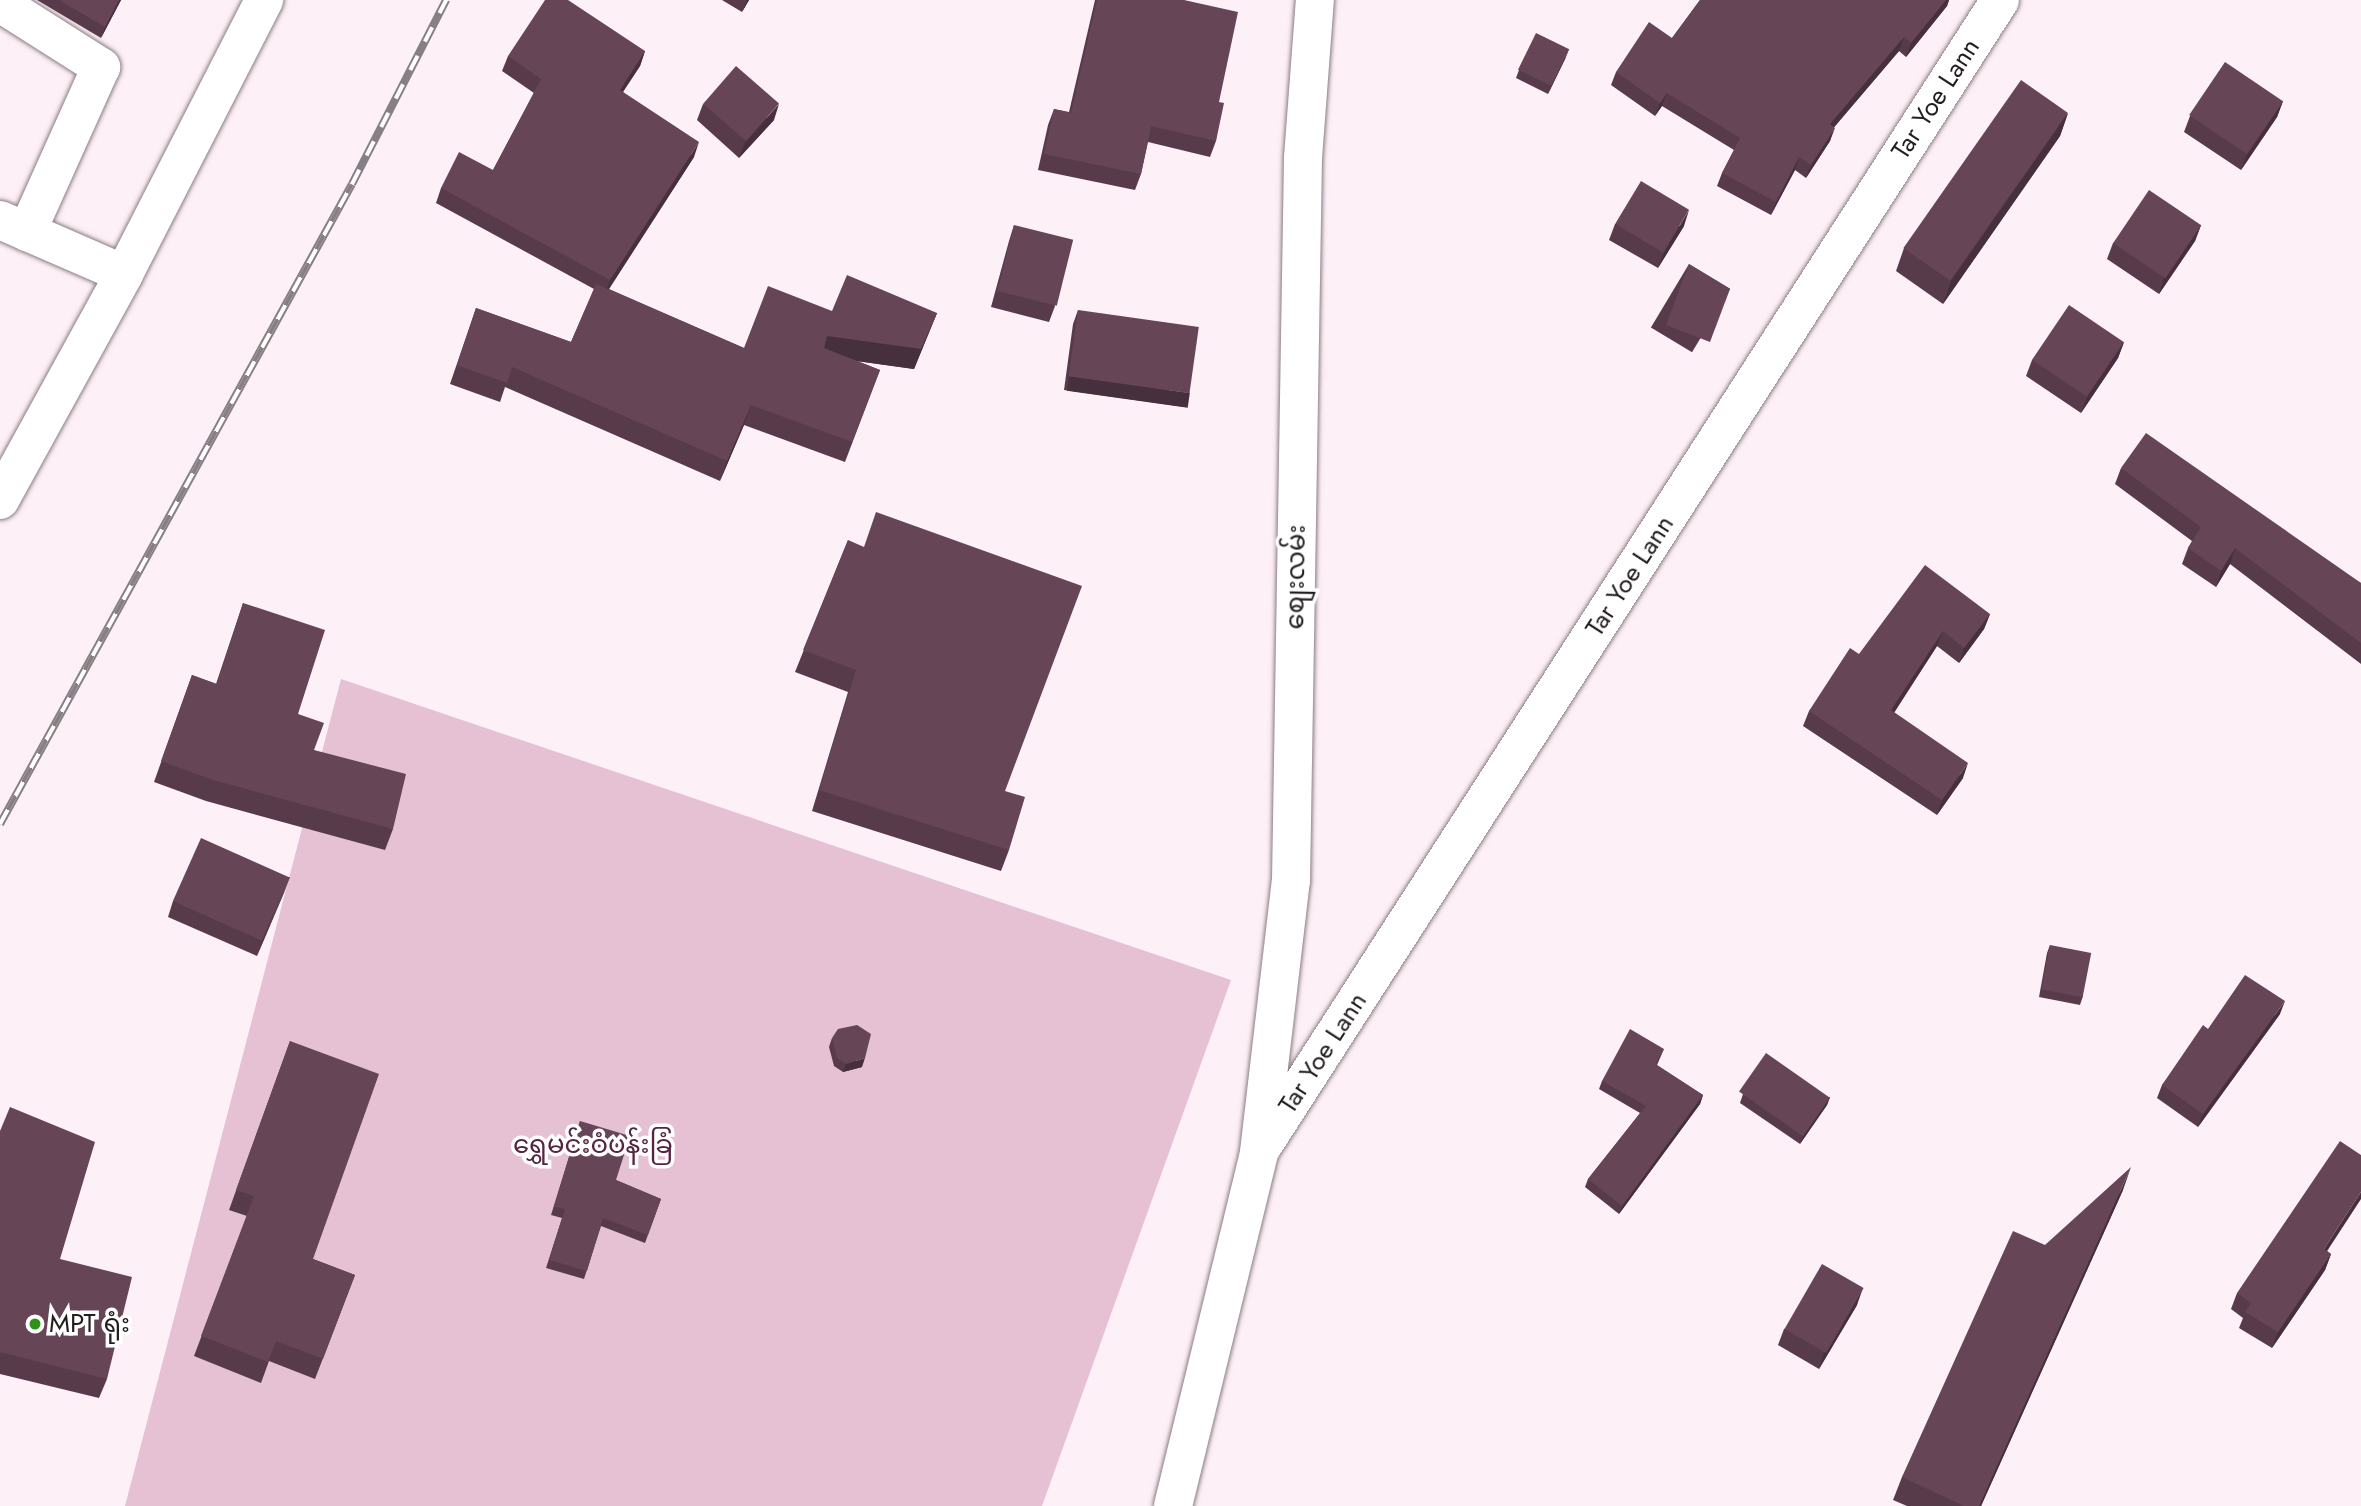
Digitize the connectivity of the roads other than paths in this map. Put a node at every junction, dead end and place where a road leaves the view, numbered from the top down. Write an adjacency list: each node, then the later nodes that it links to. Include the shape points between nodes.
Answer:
1 (264, 0): 6 (main road)
2 (1315, 0): 8 (main road, စျေးလမ်း, via 1303,158 1291,881)
3 (2000, 0): 8 (main road, Tar Yoe Lann)
4 (0, 4): 5 (main road, via 101,67)
5 (14, 226): 6 (main road)
6 (124, 274): 7 (main road)
7 (0, 500)
8 (1259, 1152): 9 (main road)
9 (1173, 1506)

